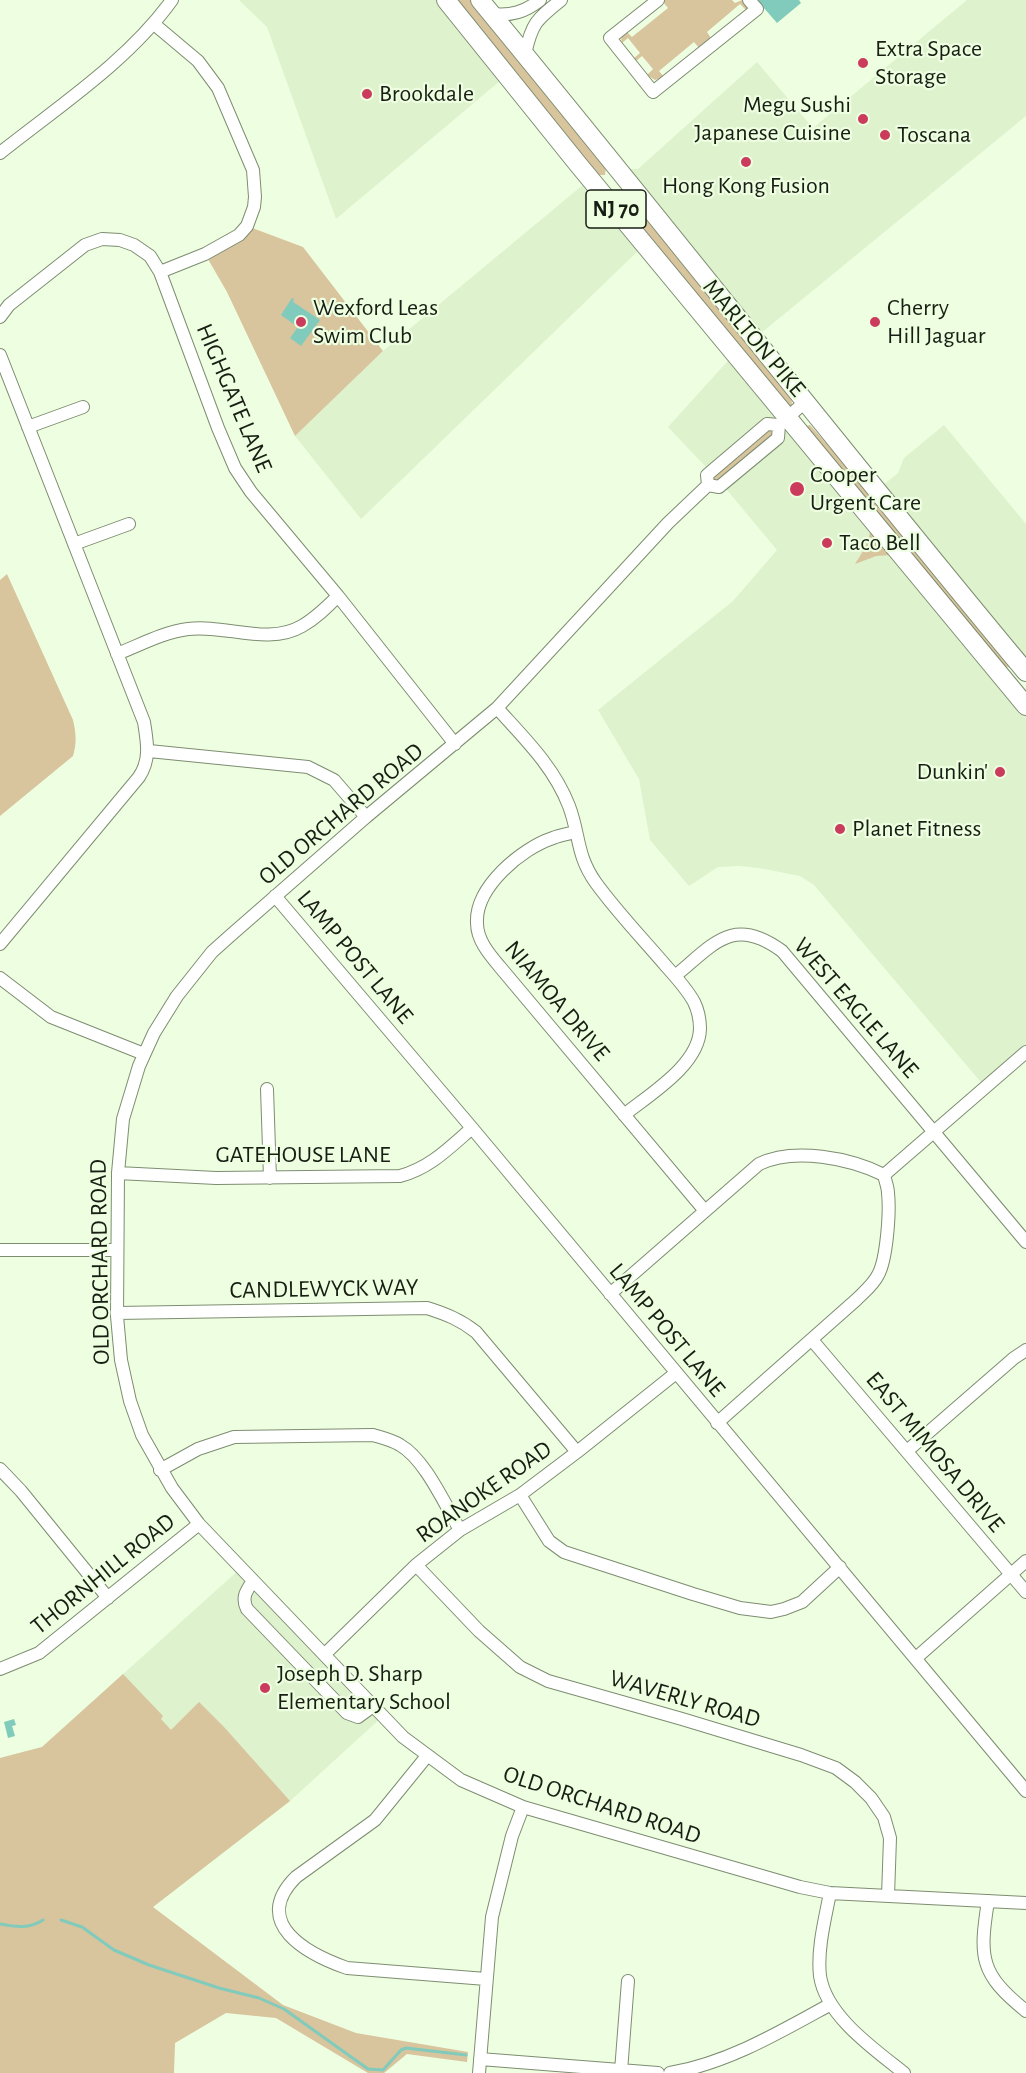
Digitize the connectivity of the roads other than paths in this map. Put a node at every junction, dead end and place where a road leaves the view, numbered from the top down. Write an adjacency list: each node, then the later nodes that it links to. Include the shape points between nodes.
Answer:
1 (172, 0): 9 (street)
2 (446, 0): 17 (highway, MARLTON PIKE / NJ 70)
3 (480, 0): 8 (highway, MARLTON PIKE / NJ 70)
4 (540, 0): 8 (street, via 518,13)
5 (561, 0): 10 (street, via 538,18)
6 (658, 0): 7 (street, via 610,38 653,92 757,9)
7 (749, 0)
8 (492, 14): 10 (highway, MARLTON PIKE / NJ 70)
9 (154, 24): 11 (street, via 111,65); 12 (street, via 198,61 218,88 253,170 255,197 247,226 239,235)
10 (525, 54): 15 (highway, MARLTON PIKE / NJ 70)
11 (0, 153)
12 (160, 272): 13 (street, HIGHGATE LANE, via 150,256 134,245 102,239 85,244 9,305); 22 (street, HIGHGATE LANE, via 235,468)
13 (0, 317)
14 (0, 355): 18 (street)
15 (805, 402): 17 (street, OLD ORCHARD ROAD); 25 (highway, MARLTON PIKE / NJ 70)
16 (83, 407): 18 (street)
17 (784, 421): 19 (street, OLD ORCHARD ROAD, via 767,424 707,476); 19 (street, OLD ORCHARD ROAD, via 778,438 719,487); 24 (highway, MARLTON PIKE / NJ 70)
18 (28, 427): 21 (street)
19 (708, 485): 28 (street, OLD ORCHARD ROAD)
20 (129, 524): 21 (street)
21 (74, 544): 23 (street)
22 (338, 596): 23 (street, via 315,618 288,632 274,635 187,629); 29 (street, HIGHGATE LANE)
23 (117, 654): 30 (street, via 144,722)
24 (994, 667): 26 (highway); 27 (highway, MARLTON PIKE / NJ 70)
25 (1026, 672)
26 (1026, 678)
27 (1026, 706)
28 (497, 708): 29 (street, OLD ORCHARD ROAD); 32 (street, via 554,774 570,808)
29 (455, 744): 31 (street, OLD ORCHARD ROAD)
30 (149, 751): 31 (street, via 308,767 334,780); 34 (street, via 135,782)
31 (366, 817): 33 (street, OLD ORCHARD ROAD)
32 (575, 832): 35 (street, via 581,859 596,883); 40 (street, NIAMOA DRIVE, via 534,847 491,883 480,903 477,924 480,938 500,967)
33 (275, 896): 38 (street, OLD ORCHARD ROAD, via 196,970 161,1020); 41 (street, LAMP POST LANE)
34 (0, 944)
35 (675, 976): 40 (street, via 695,1003 700,1031 697,1044 682,1067); 42 (street, WEST EAGLE LANE, via 720,939 751,934 767,940 782,951)
36 (0, 978): 38 (street, via 51,1017)
37 (1026, 1052): 42 (street)
38 (144, 1054): 43 (street, OLD ORCHARD ROAD, via 123,1119)
39 (267, 1089): 45 (street)
40 (624, 1115): 46 (street, NIAMOA DRIVE)
41 (472, 1128): 45 (street, GATEHOUSE LANE, via 430,1165 400,1176); 50 (street, LAMP POST LANE)
42 (933, 1131): 44 (street); 47 (street, WEST EAGLE LANE)
43 (118, 1173): 45 (street, GATEHOUSE LANE); 49 (street, OLD ORCHARD ROAD)
44 (884, 1175): 46 (street, via 865,1165 822,1157 784,1156 759,1164); 52 (street, via 888,1215 885,1255 879,1274)
45 (270, 1178)
46 (705, 1211): 50 (street)
47 (1026, 1242)
48 (0, 1250): 49 (street)
49 (117, 1250): 51 (street, OLD ORCHARD ROAD)
50 (610, 1294): 54 (street, LAMP POST LANE)
51 (117, 1313): 57 (street, CANDLEWYCK WAY, via 427,1308 447,1314 476,1332); 59 (street, OLD ORCHARD ROAD, via 130,1401)
52 (812, 1340): 55 (street); 56 (street, EAST MIMOSA DRIVE)
53 (1026, 1350): 56 (street)
54 (675, 1373): 55 (street, LAMP POST LANE); 57 (street, ROANOKE ROAD)
55 (717, 1423): 65 (street, LAMP POST LANE)
56 (907, 1451): 66 (street, EAST MIMOSA DRIVE)
57 (578, 1452): 60 (street, ROANOKE ROAD)
58 (0, 1469): 69 (street)
59 (160, 1470): 61 (street, OLD ORCHARD ROAD); 62 (street, via 198,1449 234,1437 374,1435 390,1439 415,1457)
60 (520, 1495): 62 (street, ROANOKE ROAD); 65 (street, via 549,1541 564,1552 740,1608 784,1610 802,1602)
61 (199, 1524): 67 (street, OLD ORCHARD ROAD); 69 (street, THORNHILL ROAD)
62 (460, 1530): 64 (street, ROANOKE ROAD)
63 (1026, 1561): 66 (street)
64 (416, 1565): 70 (street, ROANOKE ROAD); 78 (street, WAVERLY ROAD, via 479,1631 520,1667 548,1681 836,1768 871,1798 884,1817 890,1838)
65 (840, 1567): 71 (street, LAMP POST LANE)
66 (1011, 1575): 68 (street, EAST MIMOSA DRIVE); 71 (street)
67 (253, 1581): 70 (street, OLD ORCHARD ROAD); 73 (street, via 244,1594 247,1609 347,1713 358,1717)
68 (1026, 1592)
69 (108, 1598): 72 (street, THORNHILL ROAD, via 39,1653)
70 (325, 1654): 73 (street, OLD ORCHARD ROAD)
71 (916, 1658): 75 (street, LAMP POST LANE)
72 (0, 1669)
73 (369, 1710): 74 (street, OLD ORCHARD ROAD)
74 (427, 1756): 76 (street, OLD ORCHARD ROAD, via 461,1780); 81 (street, via 375,1820 286,1886 279,1915 292,1939 325,1960 347,1968)
75 (1026, 1791)
76 (523, 1807): 77 (street, OLD ORCHARD ROAD); 81 (street, via 492,1917)
77 (830, 1893): 78 (street, OLD ORCHARD ROAD); 83 (street, via 820,1976)
78 (888, 1896): 79 (street, OLD ORCHARD ROAD)
79 (988, 1901): 80 (street, OLD ORCHARD ROAD); 84 (street, via 982,1940 985,1960 992,1978)
80 (1026, 1903)
81 (486, 1979): 85 (street)
82 (628, 1982): 86 (street)
83 (831, 2004): 89 (street, via 748,2048 691,2070); 90 (street)
84 (1026, 2011)
85 (480, 2059): 86 (street); 87 (street)
86 (621, 2071): 88 (street)
87 (479, 2073)
88 (658, 2073)
89 (670, 2073)
90 (904, 2073)

